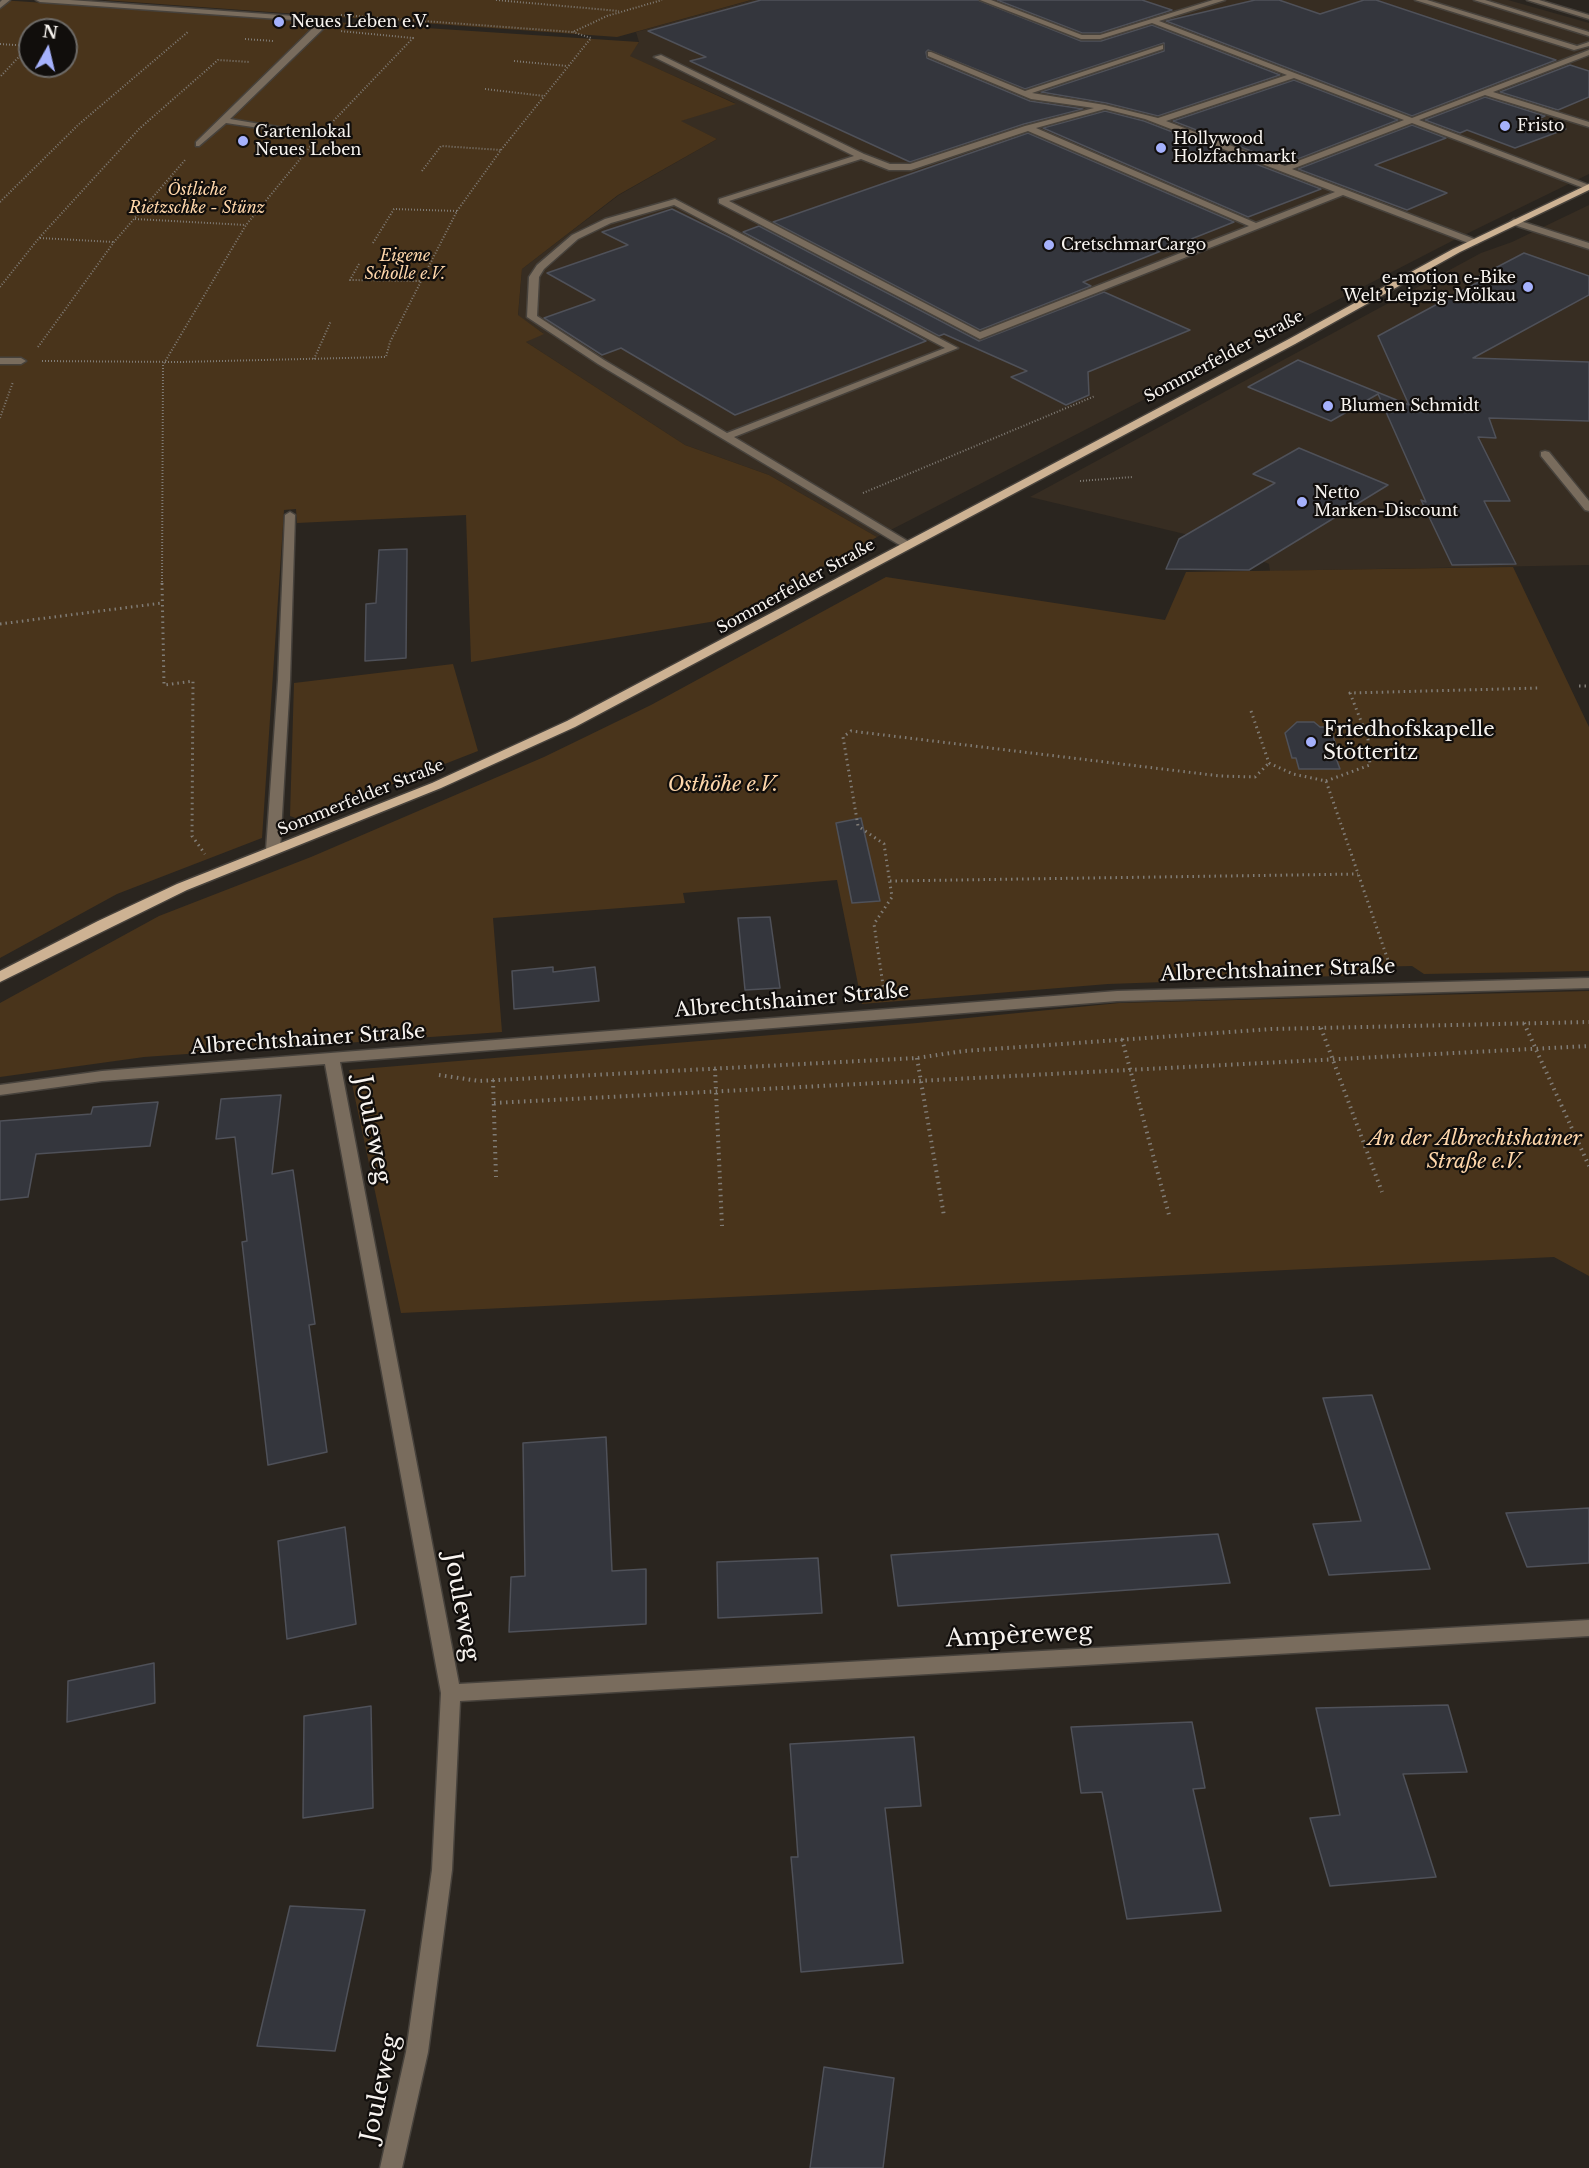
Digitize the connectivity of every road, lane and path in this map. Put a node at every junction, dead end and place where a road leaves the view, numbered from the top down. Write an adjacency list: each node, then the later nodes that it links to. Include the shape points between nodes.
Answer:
1 (6, 0): 11 (street)
2 (40, 0): 14 (street)
3 (496, 0): 13 (path)
4 (662, 0): 13 (path)
5 (984, 0): 17 (street, via 1081,37 1100,37)
6 (1221, 0): 12 (street)
7 (1419, 0): 22 (street, via 1577,48)
8 (1478, 0): 20 (street)
9 (1531, 0): 16 (street)
10 (1187, 4): 12 (street)
11 (0, 6)
12 (1198, 7): 17 (street)
13 (622, 11): 19 (path)
14 (212, 12): 18 (street, via 316,20 321,23); 51 (path, via 78,125)
15 (338, 15): 19 (path)
16 (1589, 16)
17 (1152, 21): 30 (street)
18 (319, 29): 28 (street); 43 (path, via 413,38)
19 (573, 32): 29 (path, via 591,38)
20 (1589, 34)
21 (0, 44): 31 (path, via 28,46)
22 (1589, 44)
23 (1160, 46): 34 (street)
24 (1588, 53): 33 (street)
25 (931, 54): 34 (street)
26 (658, 57): 46 (street)
27 (513, 62): 29 (path)
28 (281, 65): 37 (street); 57 (path, via 218,60 139,129)
29 (568, 66): 35 (path)
30 (1292, 76): 38 (street); 39 (street)
31 (0, 78)
32 (485, 89): 35 (path)
33 (1485, 92): 39 (street); 40 (street)
34 (1026, 93): 36 (street)
35 (545, 96): 45 (path)
36 (1105, 107): 38 (street); 41 (street)
37 (222, 120): 42 (street); 44 (street)
38 (1158, 121): 47 (street)
39 (1409, 121): 47 (street); 49 (street)
40 (1589, 125)
41 (1028, 128): 46 (street, via 911,167 889,167); 56 (street)
42 (290, 131): 43 (path)
43 (319, 136): 55 (path)
44 (200, 144): 53 (path)
45 (501, 150): 48 (path, via 441,146); 52 (path)
46 (861, 156): 56 (street, via 722,201 980,336)
47 (1283, 170): 50 (street)
48 (422, 171)
49 (1588, 188): 54 (main road, Sommerfelder Straße)
50 (1342, 192): 56 (street); 59 (street)
51 (0, 202)
52 (458, 211): 60 (path, via 394,209); 63 (path)
53 (135, 219): 55 (path); 58 (path)
54 (1514, 222): 59 (main road, Sommerfelder Straße); 61 (street)
55 (246, 225): 70 (path)
56 (1256, 226)
57 (39, 238): 58 (path); 64 (path)
58 (114, 242): 66 (path)
59 (1474, 242): 79 (main road, Sommerfelder Straße)
60 (373, 243)
61 (1589, 246)
62 (359, 264): 63 (path, via 350,280)
63 (420, 281): 67 (path, via 386,357)
64 (0, 287)
65 (331, 321): 67 (path)
66 (38, 347)
67 (314, 359): 70 (path)
68 (0, 361): 69 (street)
69 (21, 361): 70 (path)
70 (165, 362): 80 (path)
71 (12, 384): 73 (path)
72 (1095, 396): 76 (path)
73 (0, 418)
74 (726, 437): 74 (street, via 953,348 675,202 608,221 583,233 540,267 534,277 532,317); 76 (street)
75 (1545, 454): 77 (street)
76 (837, 504): 79 (street)
77 (1589, 508)
78 (290, 514): 88 (street)
79 (907, 545): 88 (main road, Sommerfelder Straße, via 708,655 526,747 400,802)
80 (162, 603): 81 (path); 89 (path, via 164,685 193,681 192,836)
81 (0, 624)
82 (1580, 686): 83 (path)
83 (1589, 686)
84 (1540, 688): 87 (path, via 1350,693 1368,739 1370,765)
85 (1251, 711): 86 (path)
86 (1269, 763): 87 (path, via 1293,774); 91 (path, via 1255,777 1220,776 851,731 843,737 858,826 884,844)
87 (1326, 781): 90 (path)
88 (273, 850): 89 (main road, Sommerfelder Straße)
89 (217, 873): 92 (main road, Sommerfelder Straße, via 117,916)
90 (1358, 874): 91 (path); 94 (path)
91 (890, 881): 95 (path, via 892,897 874,924)
92 (0, 977)
93 (1589, 983): 94 (street, Albrechtshainer Straße)
94 (1398, 988): 95 (street, Albrechtshainer Straße, via 1117,996)
95 (887, 1014): 104 (street, Albrechtshainer Straße)
96 (1589, 1022): 97 (path)
97 (1524, 1023): 98 (path); 101 (path)
98 (1321, 1028): 99 (path); 103 (path)
99 (1122, 1039): 102 (path); 106 (path)
100 (1589, 1046): 101 (path)
101 (1536, 1049): 103 (path); 113 (path)
102 (918, 1058): 105 (path); 109 (path)
103 (1332, 1059): 106 (path); 115 (path)
104 (332, 1060): 110 (street, Albrechtshainer Straße, via 102,1076); 120 (street, Jouleweg)
105 (716, 1069): 108 (path); 111 (path)
106 (1130, 1069): 109 (path); 116 (path)
107 (433, 1075): 108 (path)
108 (494, 1080): 112 (path)
109 (921, 1080): 111 (path); 117 (path)
110 (0, 1090)
111 (716, 1090): 112 (path); 118 (path)
112 (494, 1103): 114 (path)
113 (1589, 1166)
114 (496, 1177)
115 (1382, 1192)
116 (1169, 1215)
117 (944, 1216)
118 (722, 1226)
119 (1589, 1628): 120 (street, Ampèreweg)
120 (451, 1693): 121 (street, Jouleweg, via 442,1870 417,2052)
121 (391, 2168)

